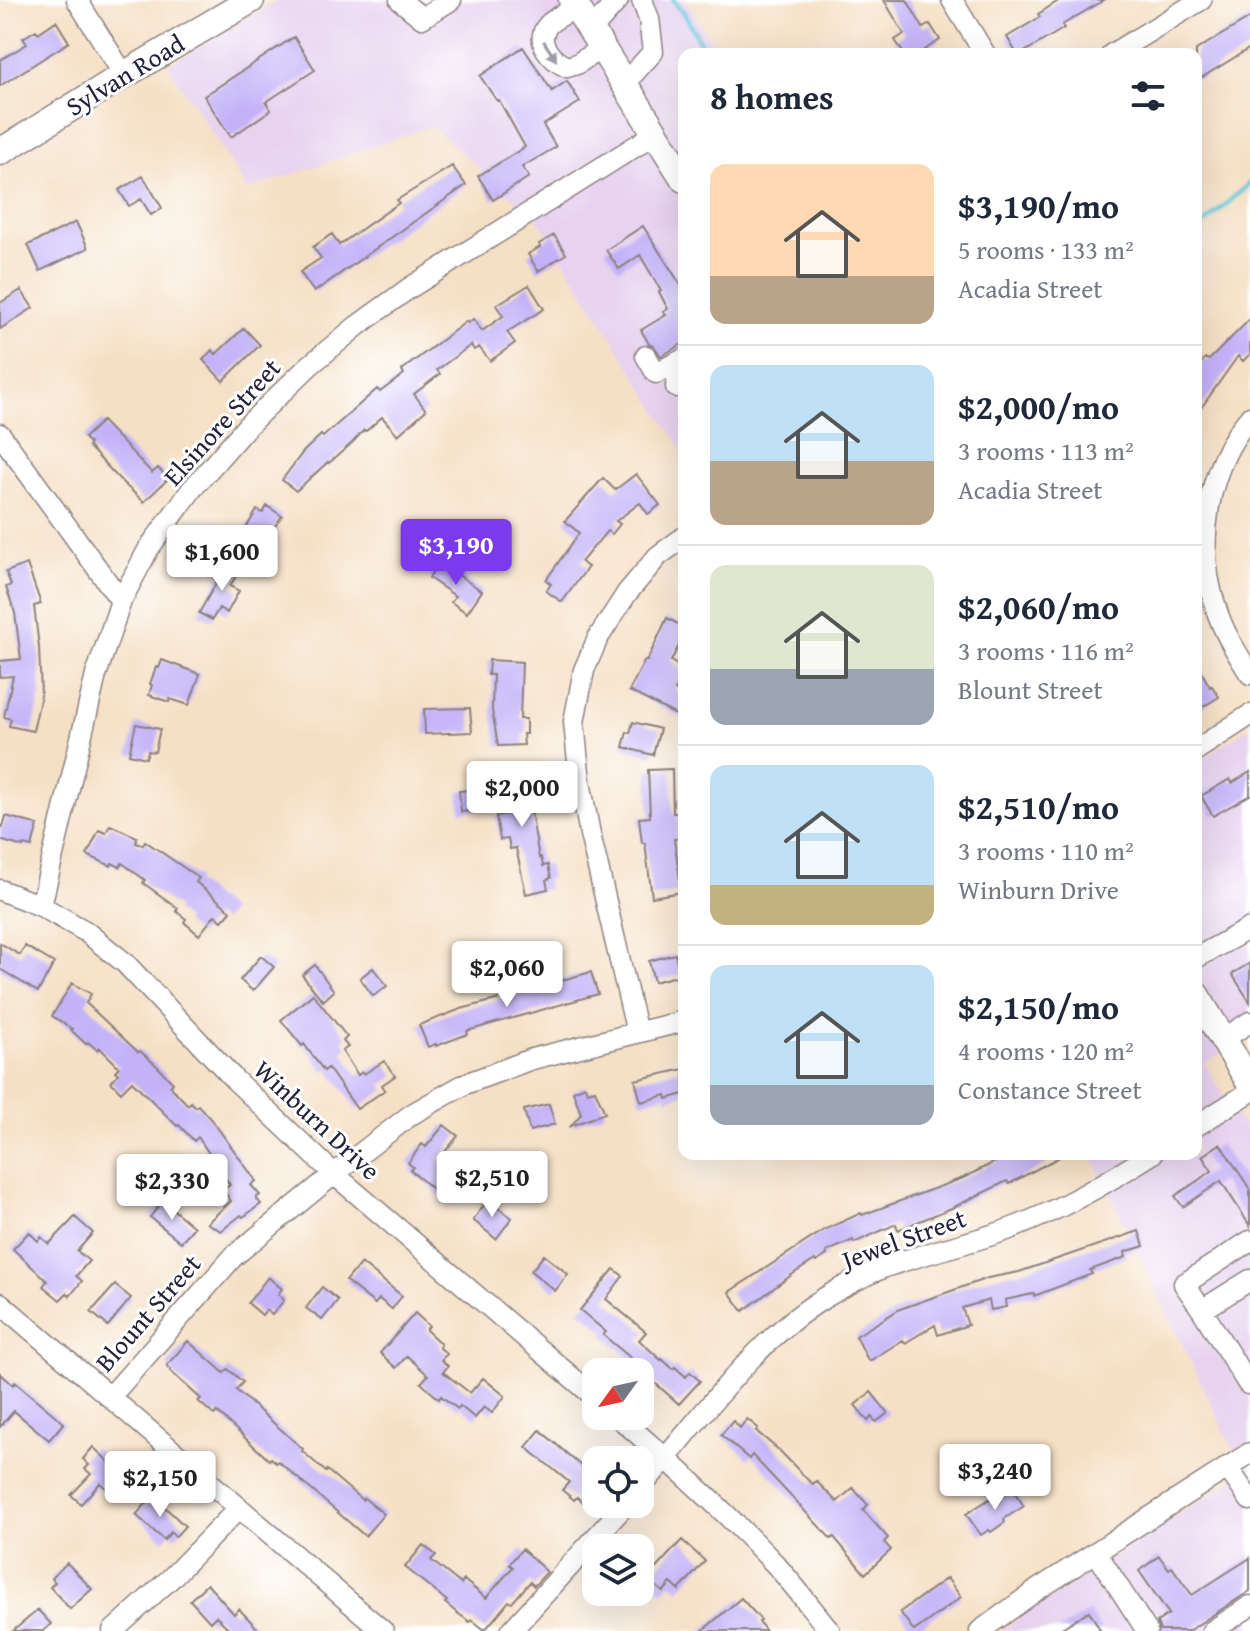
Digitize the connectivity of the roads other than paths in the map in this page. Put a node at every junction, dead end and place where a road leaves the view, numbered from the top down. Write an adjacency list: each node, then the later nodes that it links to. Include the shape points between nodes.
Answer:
1 (77, 0): 13 (street)
2 (251, 0): 13 (main road, Sylvan Road)
3 (400, 0): 4 (street, via 426,24)
4 (451, 0)
5 (618, 0): 10 (street)
6 (642, 0): 14 (street, via 653,52)
7 (952, 0): 11 (street)
8 (1201, 0): 12 (street)
9 (574, 4): 10 (main road); 10 (street, one-way to 10, via 547,26 543,41 550,56 567,67 577,64)
10 (596, 39): 14 (main road)
11 (981, 48)
12 (1122, 48)
13 (124, 75): 16 (main road, Sylvan Road)
14 (624, 84): 15 (main road)
15 (655, 134): 17 (main road); 25 (street, Elsinore Street, via 408,289 309,366 192,489 149,548)
16 (0, 152)
17 (678, 170)
18 (646, 356): 19 (street, via 656,373)
19 (678, 362)
20 (678, 378): 21 (street)
21 (676, 387)
22 (1250, 417): 26 (street, via 1219,470 1206,518 1206,564 1216,609)
23 (0, 434): 25 (street)
24 (678, 541): 36 (street, via 627,593 598,638 584,670 574,722 590,834)
25 (121, 601): 30 (street, Elsinore Street, via 96,675)
26 (1250, 674)
27 (1250, 715): 28 (street)
28 (1202, 746)
29 (0, 890): 30 (street, Winburn Drive)
30 (41, 906): 42 (street, Winburn Drive, via 85,931 125,963 235,1080)
31 (1250, 928): 32 (street)
32 (1202, 955)
33 (1202, 1005): 37 (main road)
34 (1250, 1022): 37 (street)
35 (678, 1023): 36 (street, Blount Street)
36 (637, 1033): 42 (street, Blount Street, via 532,1059 465,1084 412,1114)
37 (1223, 1039): 38 (main road)
38 (1250, 1083)
39 (1250, 1092): 40 (street)
40 (1202, 1122)
41 (1143, 1160): 52 (street, Jewel Street, via 1062,1207 1007,1230 883,1268 825,1298 756,1355)
42 (334, 1174): 48 (street, Winburn Drive); 49 (street, Blount Street, via 234,1256)
43 (1250, 1241): 46 (street, via 1184,1284)
44 (1250, 1280): 46 (street)
45 (0, 1303): 49 (street)
46 (1202, 1310): 47 (street)
47 (1250, 1384)
48 (582, 1386)
49 (110, 1397): 56 (street)
50 (634, 1430): 52 (street)
51 (1250, 1453): 53 (street)
52 (667, 1458): 54 (street, Jewel Street); 63 (street, via 777,1567)
53 (1227, 1467): 55 (street); 58 (street)
54 (654, 1472)
55 (1250, 1500)
56 (239, 1508): 60 (street); 61 (street)
57 (613, 1518): 62 (street)
58 (1096, 1552): 64 (street); 65 (street)
59 (1250, 1606): 66 (street)
60 (113, 1631)
61 (383, 1631)
62 (511, 1631)
63 (830, 1631)
64 (980, 1631)
65 (1147, 1631)
66 (1212, 1631)

